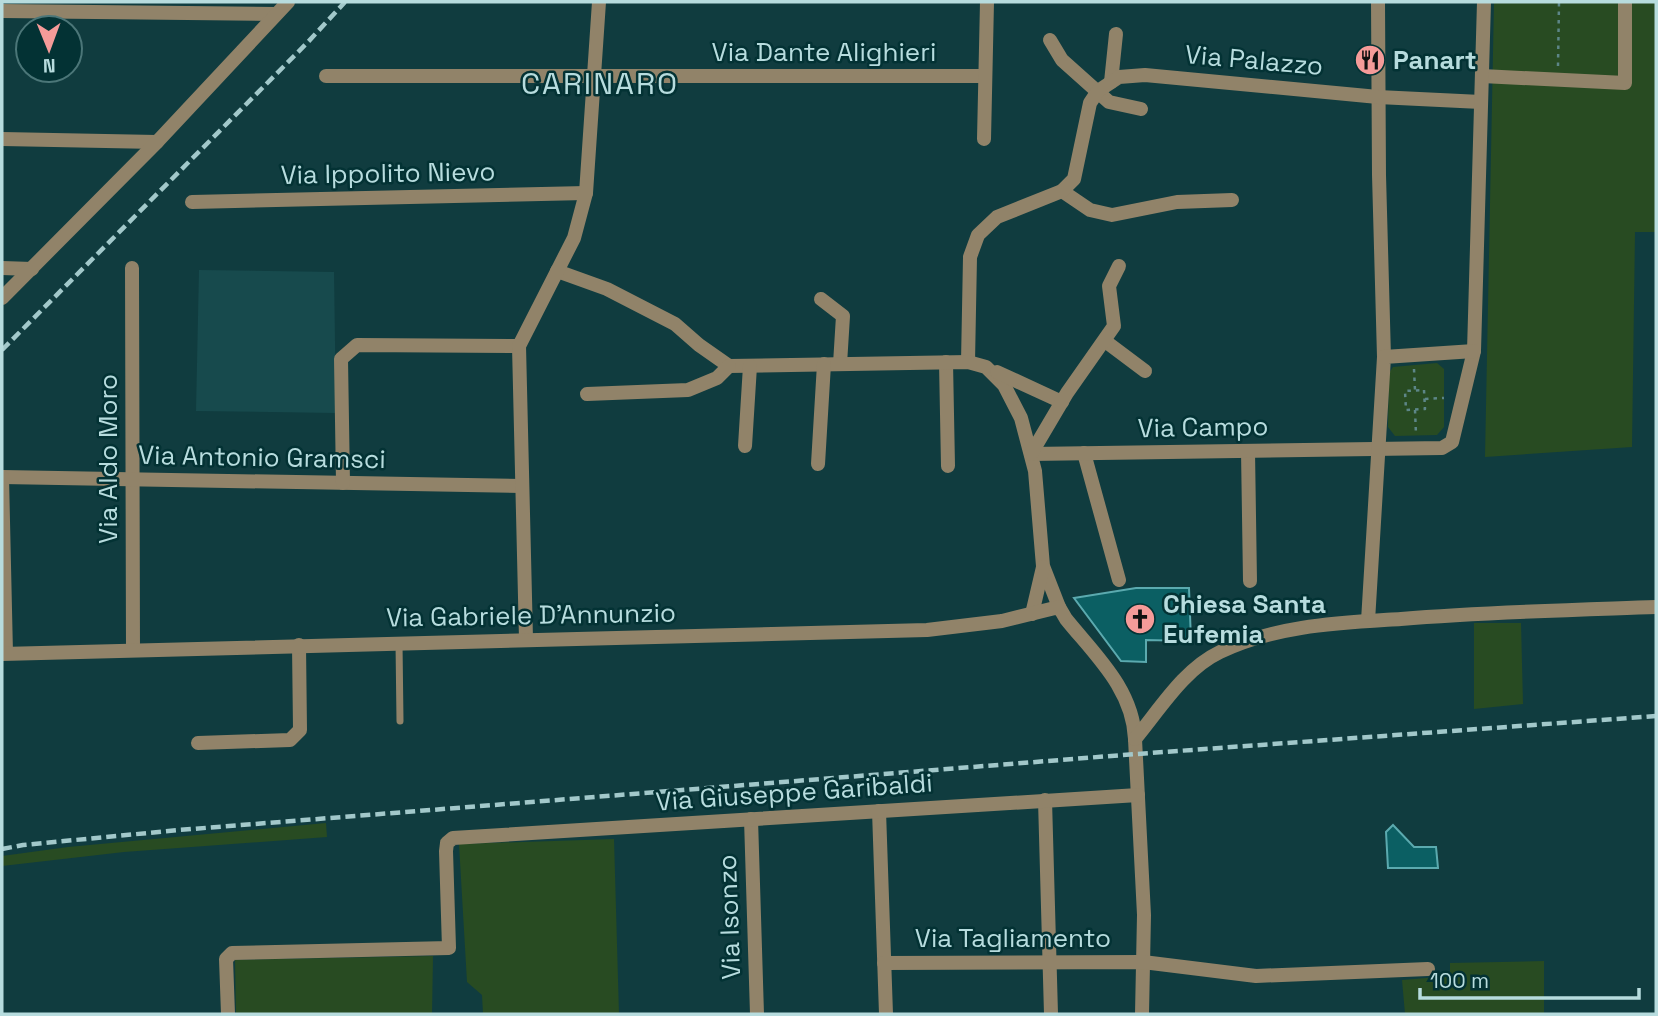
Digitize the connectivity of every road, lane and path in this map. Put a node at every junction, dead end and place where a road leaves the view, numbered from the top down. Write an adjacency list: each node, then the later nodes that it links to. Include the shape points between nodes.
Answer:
1 (288, 2): 9 (street)
2 (599, 2): 15 (street)
3 (987, 2): 13 (street)
4 (1378, 2): 18 (street)
5 (1484, 2): 14 (street)
6 (1559, 2): 16 (path)
7 (1625, 2): 16 (street, via 1625,83)
8 (2, 11): 9 (street)
9 (275, 14): 23 (street)
10 (1116, 34): 17 (street)
11 (1050, 40): 17 (street, via 1062,60)
12 (326, 76): 15 (street, Via Dante Alighieri)
13 (985, 76): 15 (street, Via Dante Alighieri); 22 (street)
14 (1482, 76): 16 (street); 19 (street)
15 (595, 77): 25 (street)
16 (1558, 79)
17 (1106, 86): 18 (street, Via Palazzo, via 1119,77 1145,75); 20 (street, via 1109,102); 24 (street, via 1090,103 1074,179)
18 (1378, 97): 19 (street, Via Palazzo); 38 (street)
19 (1481, 103): 37 (street)
20 (1141, 109)
21 (2, 139): 23 (street)
22 (984, 139)
23 (157, 142): 31 (street)
24 (1062, 191): 26 (street, via 1090,210 1112,215 1177,202); 40 (street, via 997,217 978,235 970,257)
25 (586, 193): 27 (street, Via Ippolito Nievo); 32 (street, via 574,239)
26 (1232, 200)
27 (192, 202)
28 (1119, 267): 35 (street, via 1109,286 1114,326)
29 (2, 268): 31 (street)
30 (132, 268): 63 (street, Via Aldo Moro)
31 (32, 269): 33 (street)
32 (557, 271): 36 (street); 44 (street, via 607,289 675,324)
33 (2, 299)
34 (821, 299): 42 (street, via 843,316)
35 (1105, 341): 47 (street); 52 (street)
36 (519, 346): 64 (street, via 357,345 341,359); 65 (street)
37 (1474, 351): 38 (street); 56 (street, Via Campo, via 1452,442 1442,448)
38 (1384, 357): 56 (street)
39 (946, 362): 40 (street); 42 (street); 61 (street)
40 (968, 362): 46 (street)
41 (824, 364): 42 (street); 45 (street); 60 (street)
42 (841, 364)
43 (1414, 365): 48 (path)
44 (729, 366): 45 (street); 49 (street, via 717,378 688,390)
45 (750, 366): 55 (street)
46 (986, 367): 52 (street); 59 (street, via 1004,385 1021,418)
47 (1145, 371)
48 (1415, 390): 51 (path, via 1424,390); 53 (path, via 1405,391 1406,410)
49 (587, 394)
50 (1444, 398): 51 (path)
51 (1425, 399): 53 (path, via 1425,409)
52 (1062, 402): 59 (street)
53 (1415, 409): 54 (path)
54 (1416, 435)
55 (745, 446)
56 (1377, 449): 57 (street, Via Campo); 72 (street)
57 (1248, 451): 58 (street, Via Campo); 68 (street)
58 (1084, 453): 59 (street, Via Campo); 67 (street)
59 (1031, 454): 66 (street)
60 (818, 464)
61 (948, 466)
62 (2, 477): 63 (street, Via Antonio Gramsci); 77 (street)
63 (132, 479): 64 (street, Via Antonio Gramsci); 76 (street, Via Aldo Moro)
64 (343, 483): 65 (street, Via Antonio Gramsci)
65 (522, 486): 73 (street)
66 (1043, 566): 69 (street); 71 (street)
67 (1119, 580)
68 (1250, 581)
69 (1059, 607): 71 (street, Via Gabriele D'Annunzio); 79 (street, via 1122,688 1135,724)
70 (1656, 607): 72 (street)
71 (1032, 614): 73 (street, Via Gabriele D'Annunzio, via 927,630)
72 (1368, 621): 79 (street, via 1305,626 1218,653 1189,673)
73 (526, 639): 74 (street, Via Gabriele D'Annunzio)
74 (400, 642): 75 (street, Via Gabriele D'Annunzio); 78 (lane)
75 (299, 645): 76 (street, Via Gabriele D'Annunzio); 80 (street, via 300,730 290,740)
76 (133, 649): 77 (street, Via Gabriele D'Annunzio)
77 (4, 654)
78 (400, 721)
79 (1135, 739): 81 (street)
80 (198, 743)
81 (1138, 795): 82 (street, Via Giuseppe Garibaldi); 87 (street)
82 (1045, 800): 83 (street, Via Giuseppe Garibaldi); 86 (street)
83 (879, 811): 84 (street, Via Giuseppe Garibaldi); 85 (street)
84 (751, 819): 89 (street, Via Giuseppe Garibaldi, via 453,838 446,852 449,948 232,953 226,959); 90 (street, Via Isonzo)
85 (884, 962): 86 (street, Via Tagliamento); 91 (street)
86 (1049, 962): 87 (street, Via Tagliamento); 92 (street)
87 (1143, 962): 88 (street, Via Tagliamento, via 1256,976); 93 (street)
88 (1428, 969)
89 (228, 1014)
90 (757, 1014)
91 (886, 1014)
92 (1051, 1014)
93 (1142, 1014)

